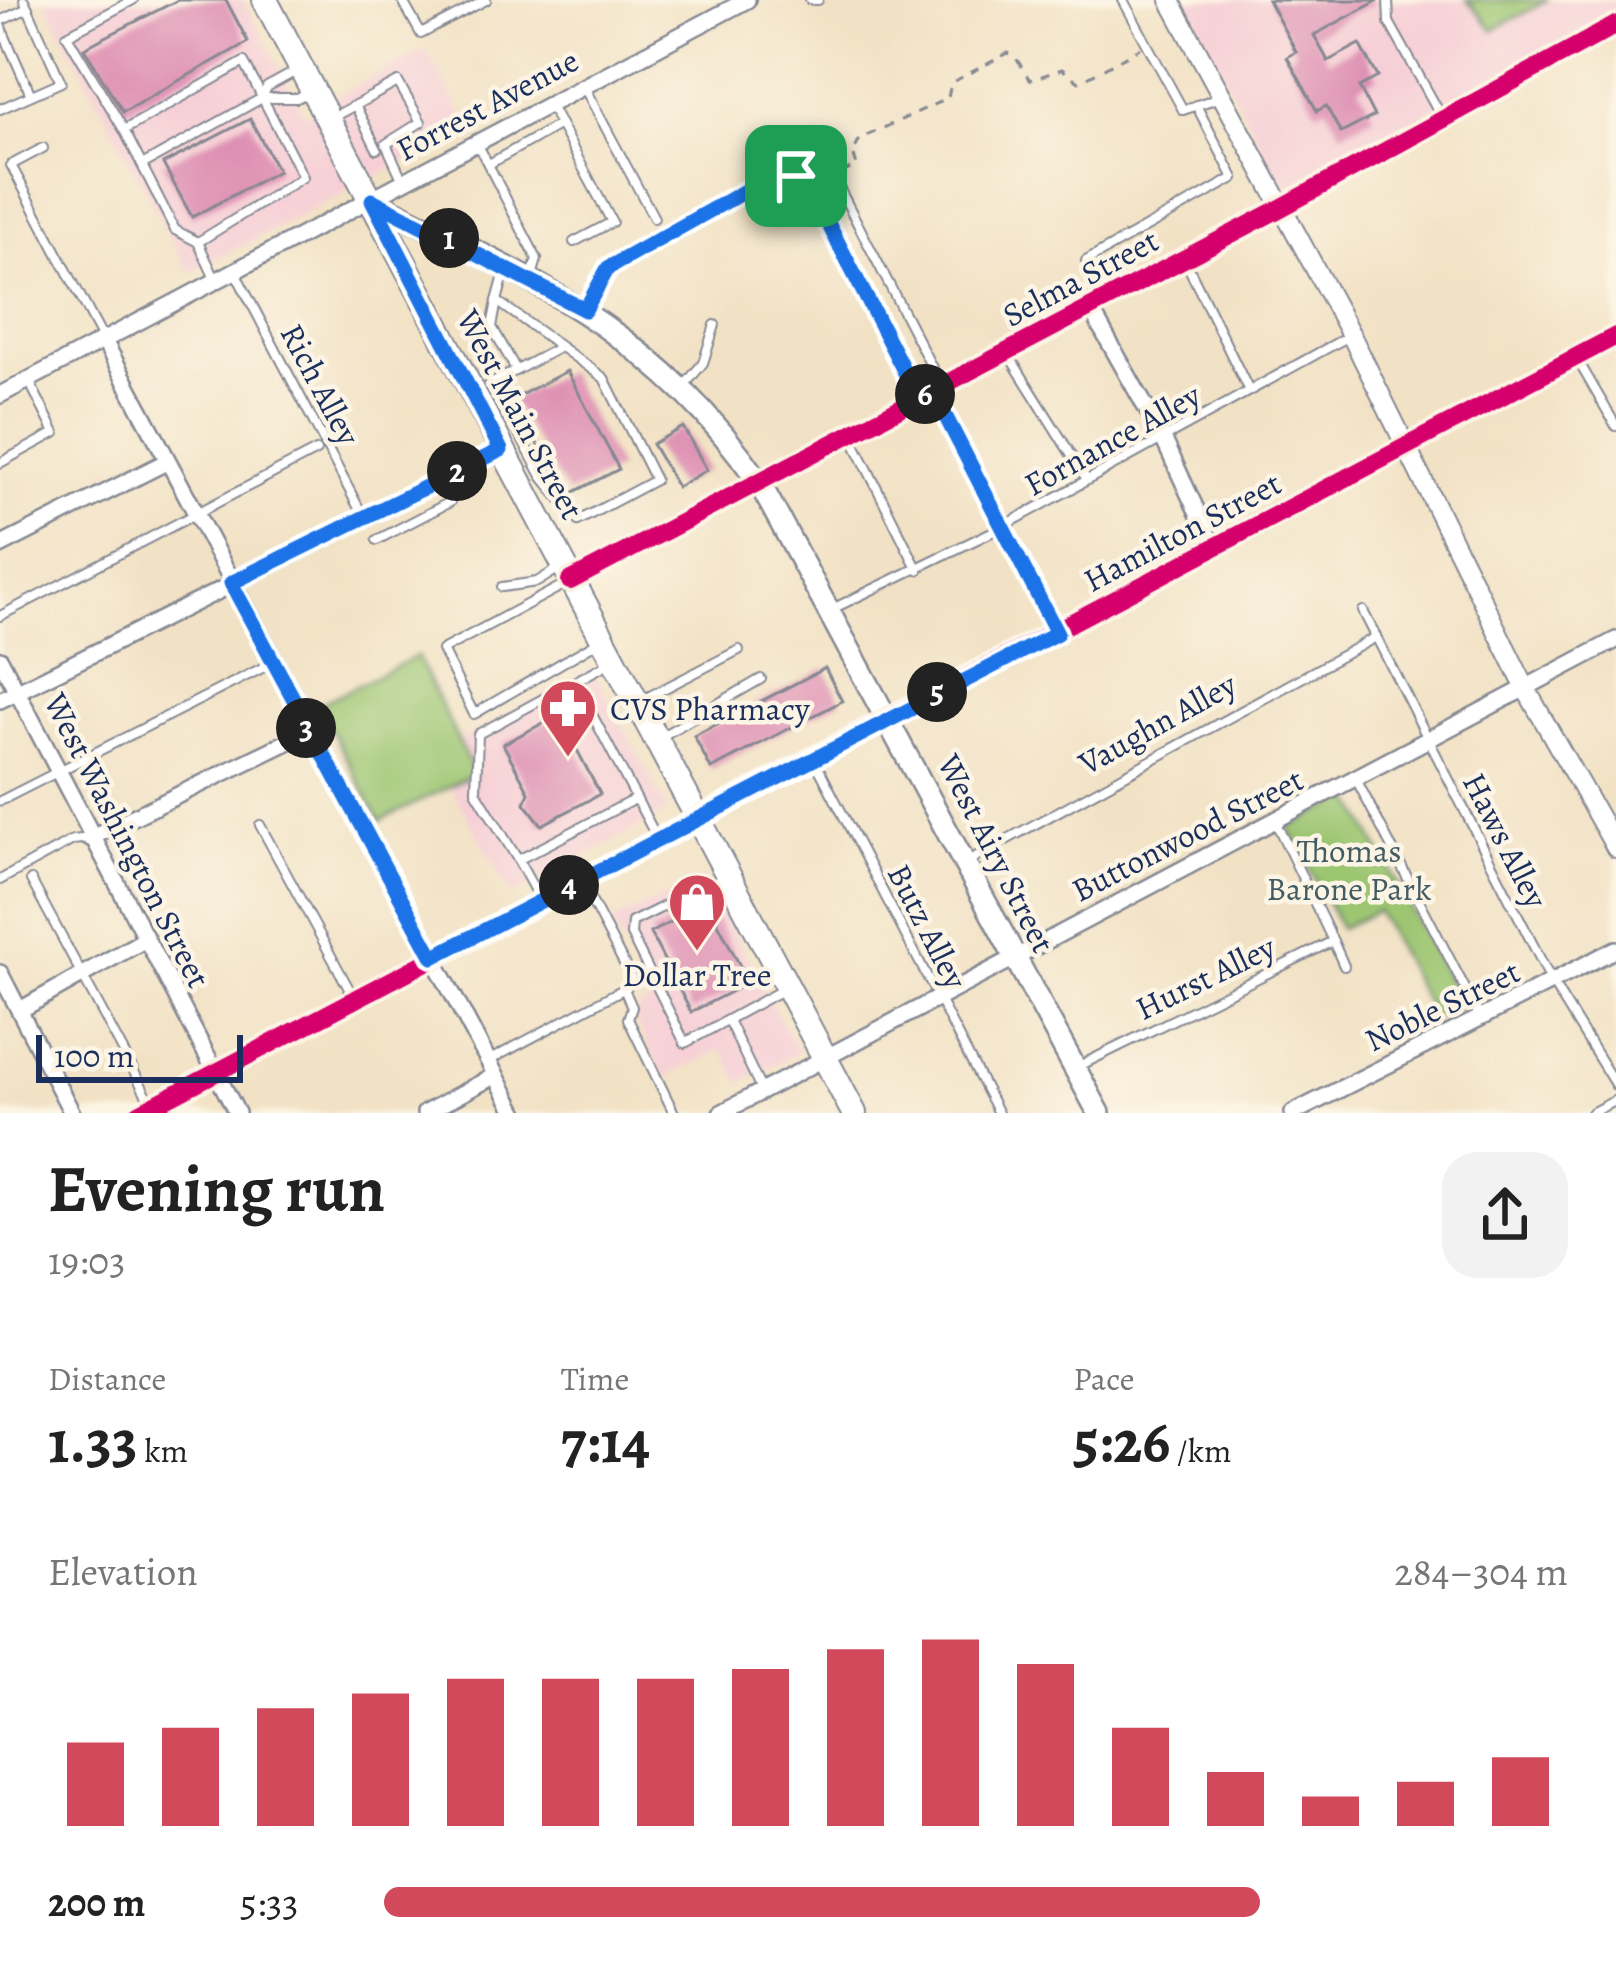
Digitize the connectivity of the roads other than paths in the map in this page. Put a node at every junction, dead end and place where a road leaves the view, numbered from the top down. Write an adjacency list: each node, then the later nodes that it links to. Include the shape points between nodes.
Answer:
1 (133, 0): 12 (lane)
2 (265, 0): 14 (main road, West Main Street)
3 (402, 0): 4 (lane, via 421,34)
4 (486, 0)
5 (747, 0): 15 (street, Forrest Avenue)
6 (1123, 0): 21 (lane, via 1183,110)
7 (1170, 0): 17 (street)
8 (1388, 0): 24 (lane, via 1389,22)
9 (26, 4): 10 (lane); 13 (lane)
10 (0, 23): 16 (lane)
11 (1616, 25): 24 (street, Selma Street)
12 (67, 35): 13 (lane); 26 (lane)
13 (46, 45): 16 (lane, via 62,82)
14 (307, 79): 18 (lane, via 267,87); 18 (lane, via 297,98); 23 (main road, West Main Street)
15 (584, 87): 20 (street, Forrest Avenue); 37 (lane)
16 (31, 95): 22 (lane)
17 (1220, 97): 21 (lane); 36 (street)
18 (262, 98): 26 (lane, via 244,62); 32 (lane); 38 (lane, via 303,177)
19 (355, 105): 23 (lane); 28 (lane); 28 (lane, via 398,82 422,122)
20 (549, 105): 25 (lane); 27 (street, Forrest Avenue)
21 (1196, 105): 45 (lane, via 1234,178 1086,261)
22 (0, 108)
23 (329, 119): 30 (main road, West Main Street)
24 (1444, 120): 36 (street, Selma Street)
25 (560, 124): 31 (lane); 39 (lane, via 612,222)
26 (124, 130): 32 (lane)
27 (477, 143): 31 (lane); 34 (street, Forrest Avenue)
28 (381, 146): 30 (lane); 34 (lane)
29 (43, 148): 52 (lane, via 11,165)
30 (352, 164): 35 (main road, West Main Street)
31 (489, 164): 43 (lane, via 537,259)
32 (142, 165): 38 (lane, via 175,230)
33 (834, 178): 60 (lane)
34 (404, 183): 35 (street, Forrest Avenue)
35 (372, 200): 41 (main road, West Airy Street); 42 (street, Forrest Avenue); 59 (main road, West Main Street)
36 (1279, 209): 40 (street, Selma Street); 50 (street)
37 (654, 218)
38 (198, 242): 44 (lane)
39 (574, 242)
40 (1183, 256): 45 (street, Selma Street); 61 (lane)
41 (506, 267): 43 (main road, West Airy Street); 46 (lane)
42 (236, 274): 44 (street, Forrest Avenue); 77 (lane, Rich Alley)
43 (531, 280): 48 (main road, West Airy Street)
44 (218, 284): 52 (street, Forrest Avenue)
45 (1107, 297): 47 (street, Selma Street)
46 (497, 301): 53 (lane); 56 (lane, via 492,327)
47 (1089, 306): 54 (street, Selma Street); 65 (street)
48 (585, 310): 58 (main road, West Airy Street); 60 (lane, via 608,268 786,173 814,196)
49 (716, 325): 58 (lane, via 703,363)
50 (1351, 335): 61 (lane, Fornance Alley); 66 (street)
51 (1616, 336): 55 (street, Hamilton Street)
52 (103, 339): 57 (street, Forrest Avenue); 69 (street)
53 (561, 346): 56 (lane); 59 (lane, via 604,379 655,480 578,521)
54 (1006, 350): 60 (street, Selma Street); 71 (lane)
55 (1576, 358): 63 (lane); 66 (street, Hamilton Street)
56 (515, 368): 59 (lane)
57 (28, 380): 62 (street, Forrest Avenue); 70 (lane, via 55,433)
58 (682, 387): 72 (main road, West Airy Street)
59 (482, 388): 67 (main road, West Main Street)
60 (930, 391): 64 (street, Selma Street); 78 (street)
61 (1249, 391): 65 (lane, Fornance Alley)
62 (0, 395)
63 (1616, 426)
64 (850, 434): 72 (street, Selma Street); 82 (lane)
65 (1163, 438): 71 (lane, Fornance Alley); 80 (street)
66 (1404, 448): 80 (street, Hamilton Street); 99 (street)
67 (501, 450): 73 (street); 83 (main road, West Main Street)
68 (316, 451): 76 (lane)
69 (166, 462): 76 (street); 81 (street)
70 (0, 463)
71 (1087, 480): 78 (lane, Fornance Alley)
72 (759, 482): 83 (street, Selma Street); 86 (main road, West Airy Street)
73 (415, 492): 75 (lane); 77 (street)
74 (450, 502): 75 (lane)
75 (427, 514): 79 (lane)
76 (195, 516): 84 (street); 88 (lane)
77 (364, 517): 84 (street)
78 (1002, 526): 82 (lane, Fornance Alley); 89 (street)
79 (377, 540)
80 (1213, 544): 89 (street, Hamilton Street)
81 (0, 546)
82 (918, 570): 86 (lane, Fornance Alley)
83 (567, 573): 85 (lane); 93 (main road, West Main Street); 93 (lane, via 442,650 474,714)
84 (231, 583): 95 (street); 98 (street)
85 (502, 586)
86 (828, 610): 102 (main road, West Airy Street)
87 (1363, 610): 90 (lane, Haws Alley)
88 (0, 616)
89 (1057, 633): 102 (street, Hamilton Street)
90 (1376, 637): 105 (lane, Haws Alley); 118 (lane, Vaughn Alley)
91 (1616, 640): 99 (street, Buttonwood Street)
92 (739, 650): 101 (lane)
93 (608, 651): 97 (lane); 101 (main road, West Main Street)
94 (0, 659): 98 (street, West Washington Street)
95 (272, 663): 103 (street); 107 (lane)
96 (761, 679): 104 (lane)
97 (574, 682): 109 (lane); 117 (lane, via 478,734 476,791)
98 (18, 691): 100 (street); 107 (street, West Washington Street)
99 (1527, 691): 105 (street, Buttonwood Street); 116 (street)
100 (0, 700)
101 (635, 703): 104 (main road, West Main Street)
102 (887, 716): 106 (street, Hamilton Street); 118 (main road, West Airy Street)
103 (308, 732): 114 (street); 127 (street)
104 (655, 740): 111 (main road, West Main Street)
105 (1430, 742): 108 (street, Buttonwood Street); 132 (lane, Haws Alley)
106 (815, 761): 111 (street, Hamilton Street); 136 (lane, Butz Alley)
107 (57, 772): 110 (lane); 114 (street, West Washington Street)
108 (1357, 781): 112 (street, Buttonwood Street); 138 (lane)
109 (635, 799): 115 (lane); 117 (lane)
110 (0, 801)
111 (696, 818): 115 (street, Hamilton Street); 119 (main road, West Main Street)
112 (1276, 823): 125 (lane); 128 (street, Buttonwood Street)
113 (260, 825): 135 (lane)
114 (90, 838): 121 (lane); 124 (street, West Washington Street)
115 (657, 838): 120 (street, Hamilton Street)
116 (1615, 846)
117 (518, 860): 123 (lane)
118 (967, 862): 128 (main road, West Airy Street)
119 (727, 875): 134 (main road, West Main Street); 139 (lane, via 632,922 631,935 685,1043)
120 (580, 879): 123 (street, Hamilton Street); 133 (lane, via 625,960 631,977)
121 (0, 880)
122 (31, 880): 131 (lane)
123 (540, 900): 127 (street, Hamilton Street)
124 (144, 940): 131 (street); 143 (street, West Washington Street)
125 (1333, 941): 129 (lane); 142 (lane, Hurst Alley)
126 (1616, 950): 132 (street, Noble Street)
127 (433, 957): 135 (street, Hamilton Street); 141 (street)
128 (1013, 957): 136 (street, Buttonwood Street); 142 (main road, West Airy Street)
129 (1344, 966)
130 (0, 974): 137 (street)
131 (83, 975): 137 (street); 147 (lane)
132 (1553, 984): 138 (street, Noble Street); 144 (lane, Haws Alley)
133 (624, 988): 141 (lane); 152 (lane, via 628,1018)
134 (787, 988): 139 (lane); 140 (main road, West Main Street)
135 (355, 999): 143 (street, Hamilton Street)
136 (938, 999): 140 (street, Buttonwood Street); 155 (lane, Butz Alley)
137 (20, 1010): 148 (street)
138 (1481, 1019): 157 (street, Noble Street)
139 (728, 1020): 145 (lane)
140 (824, 1058): 145 (street, Buttonwood Street); 154 (main road, West Main Street)
141 (492, 1068): 150 (street); 151 (street)
142 (1074, 1069): 156 (main road, West Airy Street)
143 (216, 1074): 147 (street, Hamilton Street); 149 (street, West Washington Street)
144 (1616, 1086)
145 (763, 1091): 153 (street, Buttonwood Street)
146 (1616, 1100): 158 (lane)
147 (146, 1110)
148 (72, 1113)
149 (237, 1113)
150 (425, 1113)
151 (516, 1113)
152 (674, 1113)
153 (721, 1113)
154 (854, 1113)
155 (998, 1113)
156 (1099, 1113)
157 (1293, 1113)
158 (1591, 1113)

